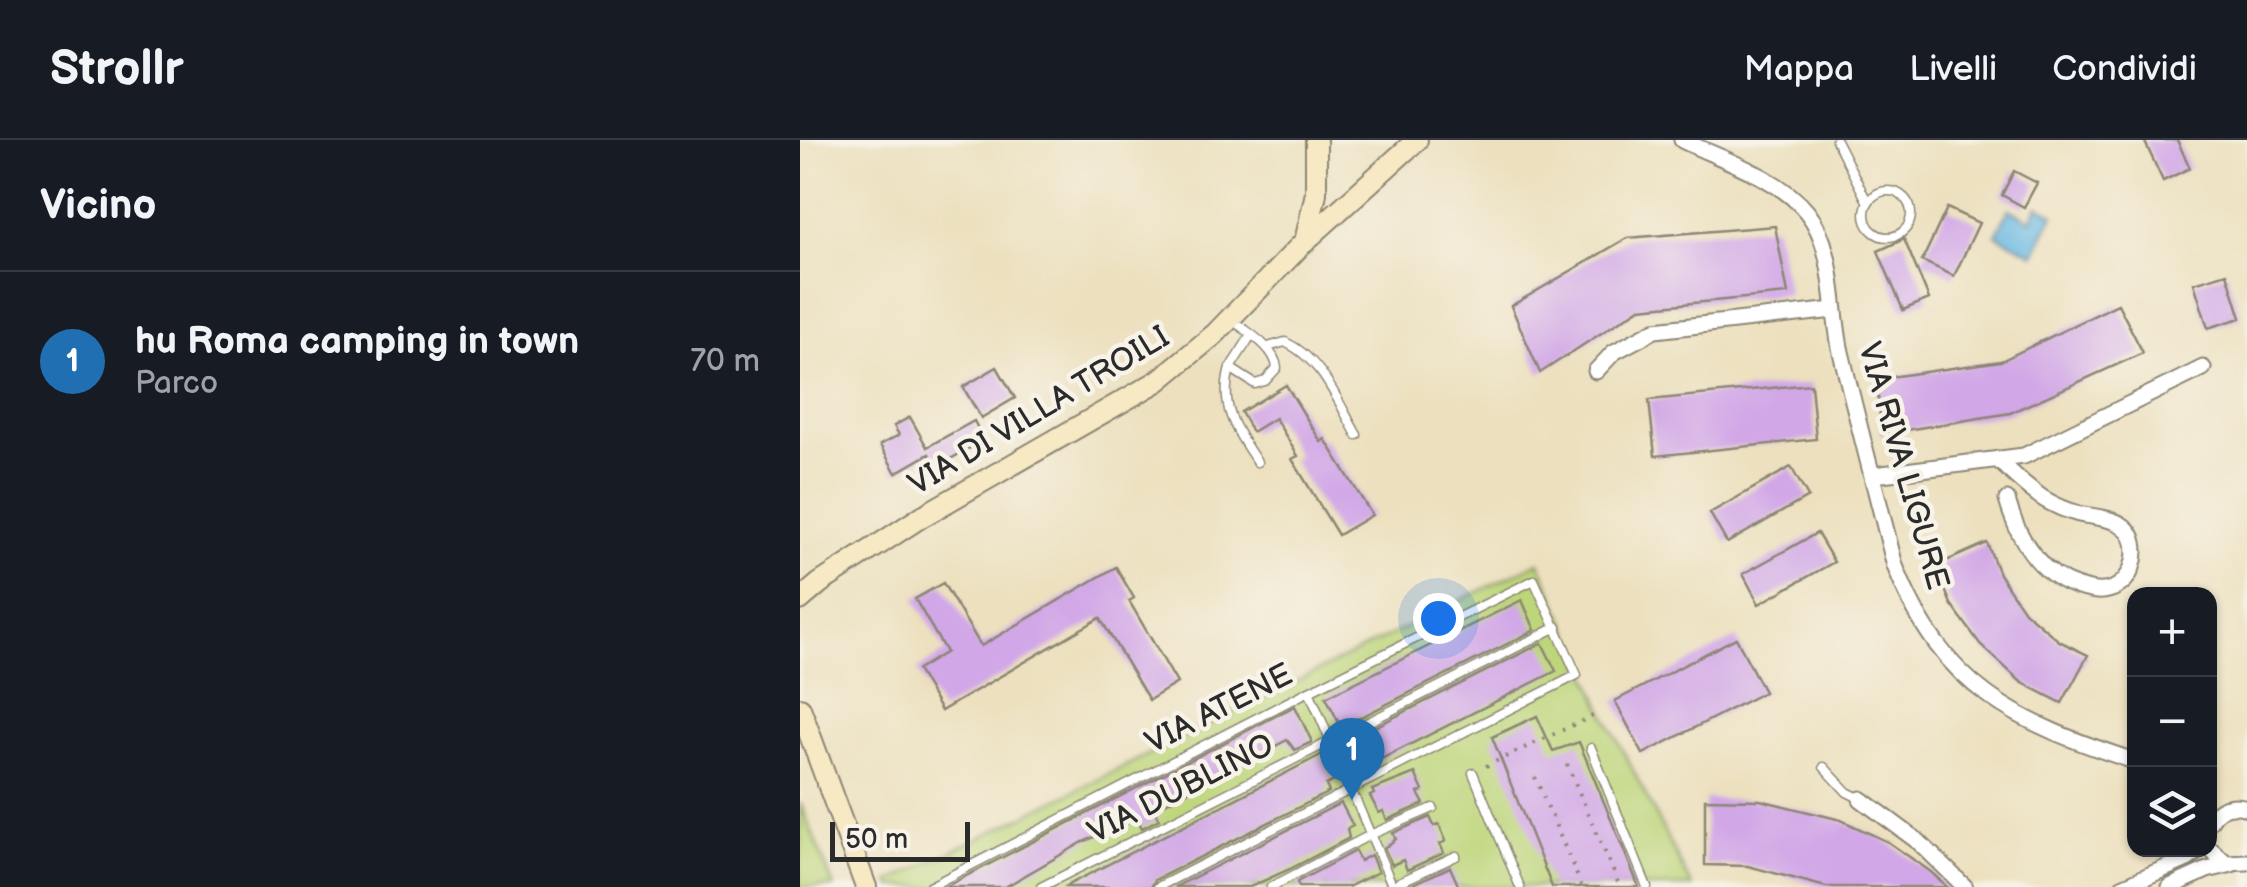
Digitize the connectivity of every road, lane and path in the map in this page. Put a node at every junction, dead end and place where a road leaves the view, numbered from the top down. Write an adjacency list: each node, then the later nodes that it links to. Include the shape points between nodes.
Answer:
1 (1316, 140): 6 (street, VIA DI VILLA TROILI, via 1316,193)
2 (1416, 140): 6 (street)
3 (1682, 140): 7 (street, VIA RIVA LIGURE, via 1780,188 1809,214)
4 (1836, 140): 5 (lane)
5 (1868, 201): 5 (lane, via 1881,191 1898,192 1910,203 1912,220 1902,234 1886,238 1871,232 1864,217)
6 (1304, 242): 8 (street, VIA DI VILLA TROILI)
7 (1834, 310): 13 (street, via 1655,330 1614,352); 17 (street, VIA RIVA LIGURE)
8 (1231, 319): 9 (lane); 19 (street, VIA DI VILLA TROILI, via 1138,394 920,517)
9 (1250, 337): 10 (lane); 11 (lane)
10 (1268, 348): 11 (lane, via 1277,368 1265,382 1254,384); 14 (lane, via 1285,342 1303,350)
11 (1230, 368): 16 (lane, via 1230,422)
12 (2202, 368): 15 (street, via 2024,456)
13 (1596, 371)
14 (1357, 435)
15 (1997, 459): 17 (street); 18 (street, via 2044,499 2126,526 2135,542 2126,579 2097,592 2058,580 2014,526)
16 (1256, 462)
17 (1874, 475): 26 (street, VIA RIVA LIGURE, via 1906,595 1946,656 2021,718)
18 (2007, 500)
19 (800, 600)
20 (1556, 627): 21 (lane, VIA ATENE, via 1534,580); 24 (lane, VIA DUBLINO); 31 (lane, via 1577,675)
21 (1309, 692): 24 (lane); 40 (lane, VIA ATENE)
22 (800, 708): 42 (street)
23 (1599, 713): 29 (path)
24 (1330, 742): 31 (lane); 43 (lane, VIA DUBLINO)
25 (1591, 748): 49 (lane)
26 (2127, 758)
27 (1567, 764): 48 (path)
28 (1824, 767): 32 (lane)
29 (1473, 772): 46 (lane)
30 (1535, 777): 47 (path)
31 (1350, 788): 36 (lane); 44 (lane)
32 (1854, 796): 50 (street, via 1919,842)
33 (1433, 808): 36 (lane)
34 (2217, 808): 35 (street)
35 (2247, 808)
36 (1370, 835): 41 (lane); 45 (lane)
37 (1456, 856): 41 (lane)
38 (2190, 857): 51 (street)
39 (2239, 863): 52 (street)
40 (928, 886)
41 (1391, 886)
42 (866, 887)
43 (1042, 887)
44 (1158, 887)
45 (1271, 887)
46 (1520, 887)
47 (1582, 887)
48 (1620, 887)
49 (1647, 887)
50 (1965, 887)
51 (2122, 887)
52 (2170, 887)

